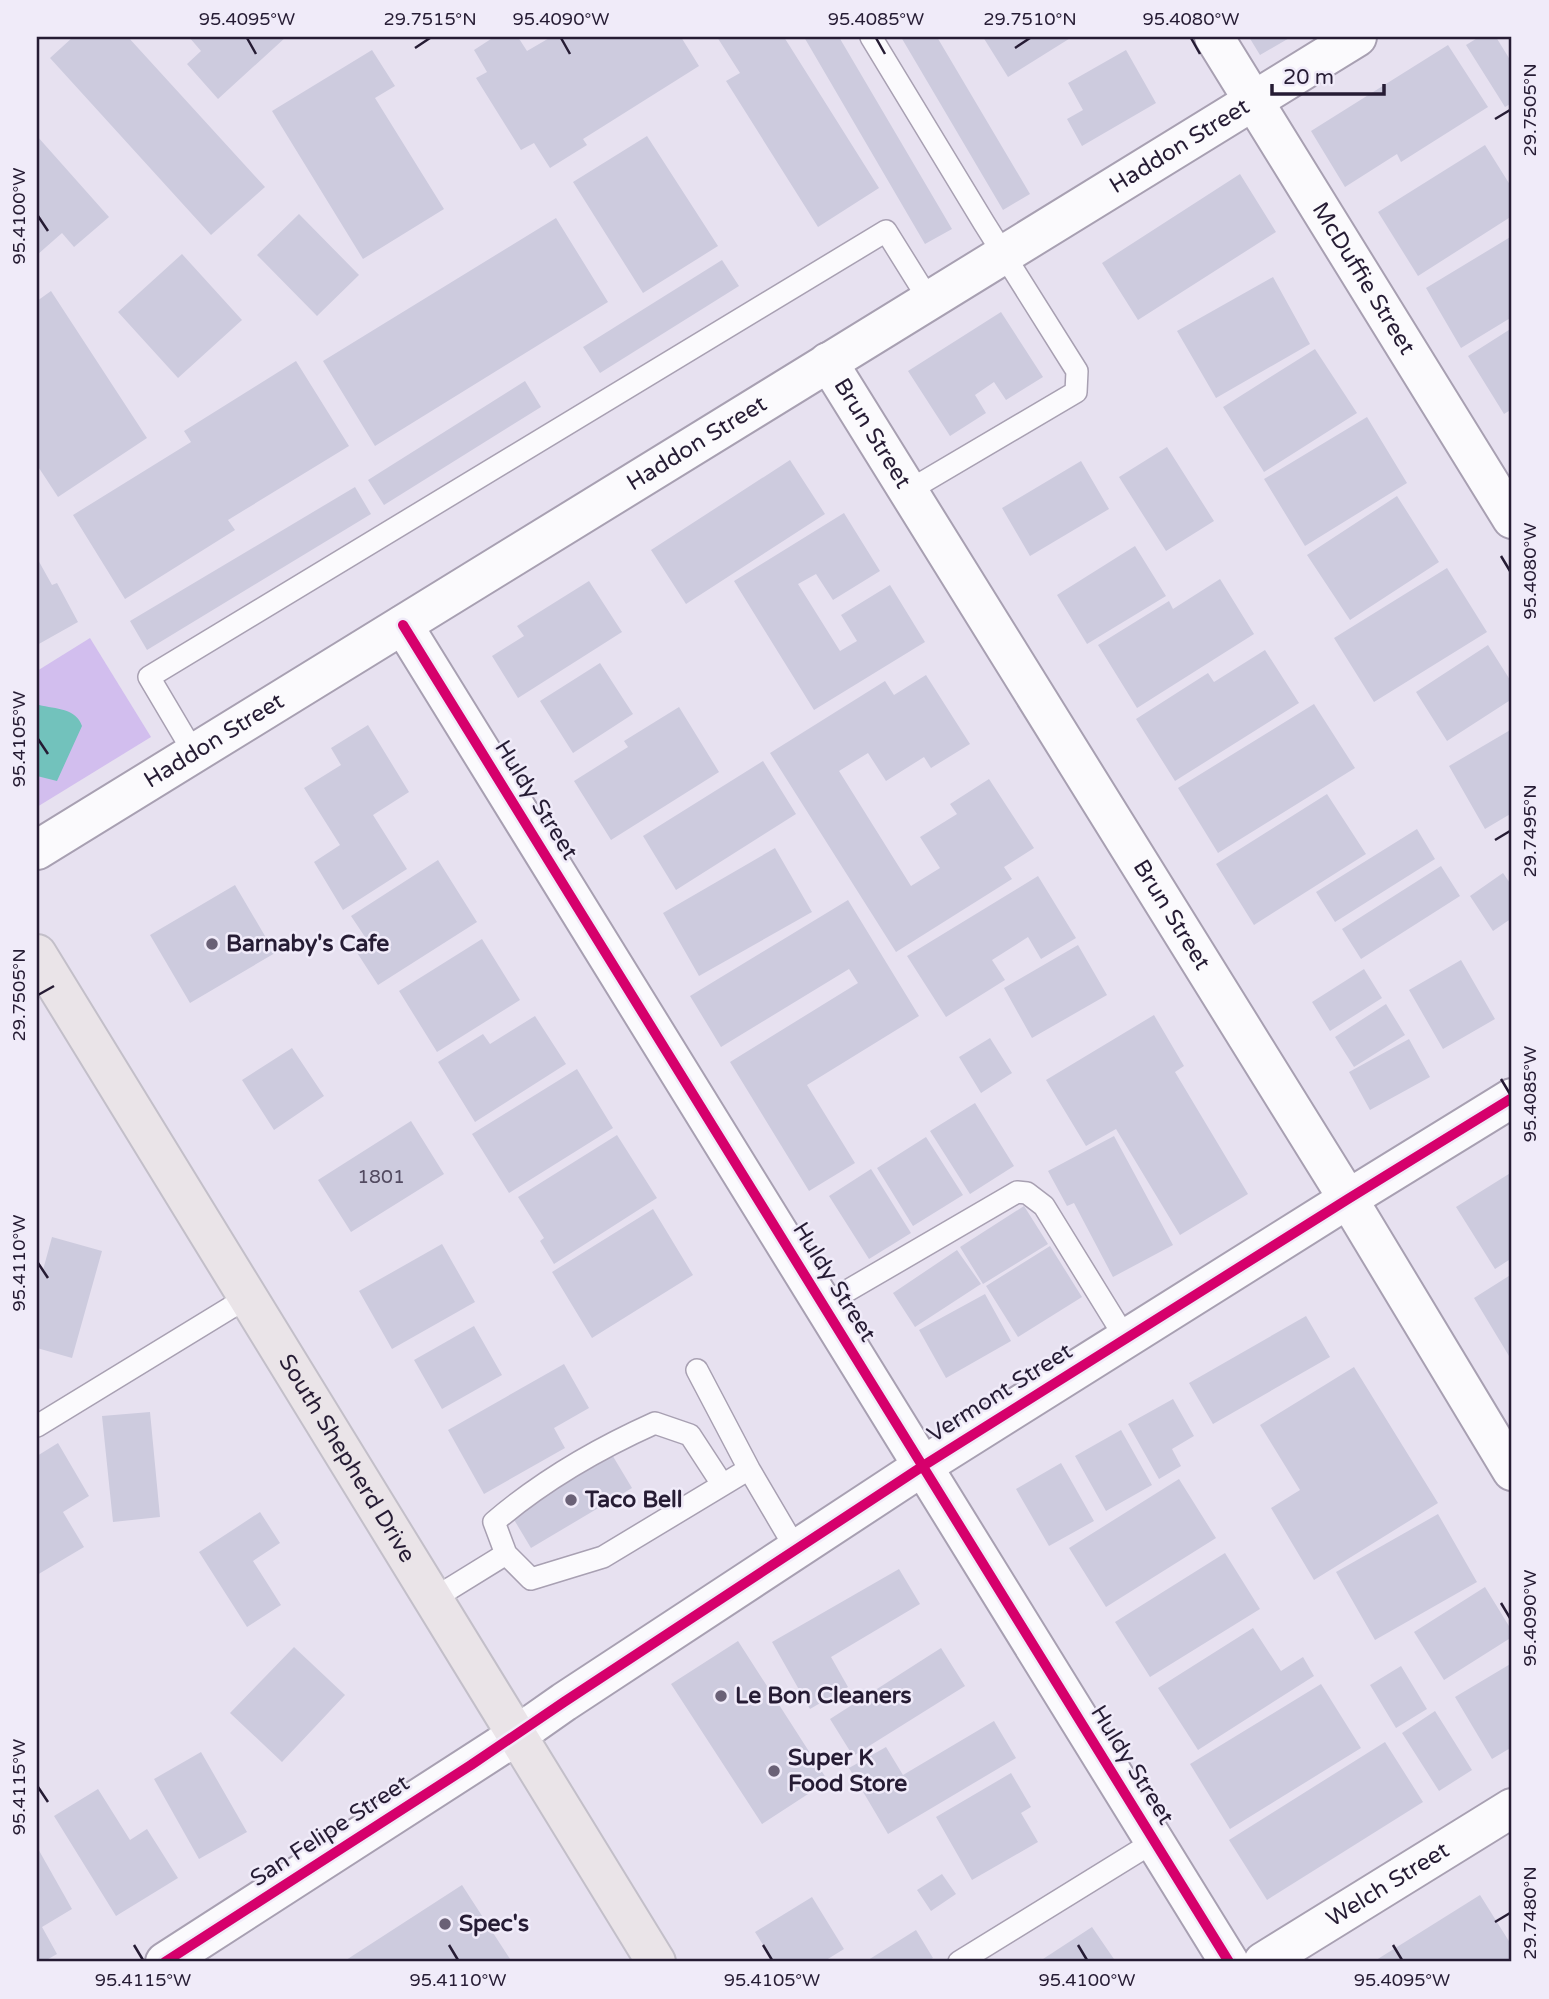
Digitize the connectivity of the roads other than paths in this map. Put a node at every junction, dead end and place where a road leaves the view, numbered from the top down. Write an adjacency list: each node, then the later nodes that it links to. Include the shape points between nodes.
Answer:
1 (871, 37): 5 (lane)
2 (1214, 37): 4 (street, McDuffie Street)
3 (1357, 37): 4 (street, Haddon Street)
4 (1253, 101): 5 (street, Haddon Street); 9 (street, McDuffie Street)
5 (1003, 254): 6 (street, Haddon Street); 8 (lane, via 1077,371 1076,392)
6 (929, 300): 7 (street, Haddon Street); 11 (lane, via 886,231 149,677)
7 (828, 362): 8 (street, Brun Street); 10 (street, Haddon Street)
8 (908, 491): 15 (street, Brun Street)
9 (1512, 519)
10 (402, 625): 11 (street, Haddon Street); 17 (street, Huldy Street)
11 (194, 753): 12 (street, Haddon Street)
12 (37, 850)
13 (37, 954): 16 (main road, South Shepherd Drive)
14 (1512, 1098): 15 (street, Vermont Street)
15 (1348, 1199): 18 (street, Vermont Street); 23 (street, Brun Street)
16 (248, 1297): 20 (lane); 27 (main road, South Shepherd Drive)
17 (823, 1305): 18 (lane, via 1017,1192 1027,1193 1044,1206); 21 (street, Huldy Street)
18 (1126, 1339): 21 (street, Vermont Street)
19 (697, 1370): 22 (lane)
20 (37, 1426)
21 (923, 1466): 25 (street, Vermont Street); 30 (street, Huldy Street)
22 (749, 1469): 24 (lane); 25 (lane)
23 (1512, 1471)
24 (722, 1484): 26 (lane, via 603,1557 531,1579); 26 (lane, via 690,1435 655,1423 608,1445 522,1498 494,1522)
25 (796, 1549): 28 (street, Vermont Street)
26 (506, 1554): 27 (lane)
27 (433, 1599): 28 (main road, South Shepherd Drive)
28 (517, 1735): 31 (main road, South Shepherd Drive); 32 (street, San Felipe Street)
29 (1512, 1808): 35 (street, Welch Street)
30 (1155, 1841): 33 (lane); 34 (street, Huldy Street)
31 (652, 1961)
32 (165, 1962)
33 (959, 1962)
34 (1229, 1962)
35 (1263, 1962)

